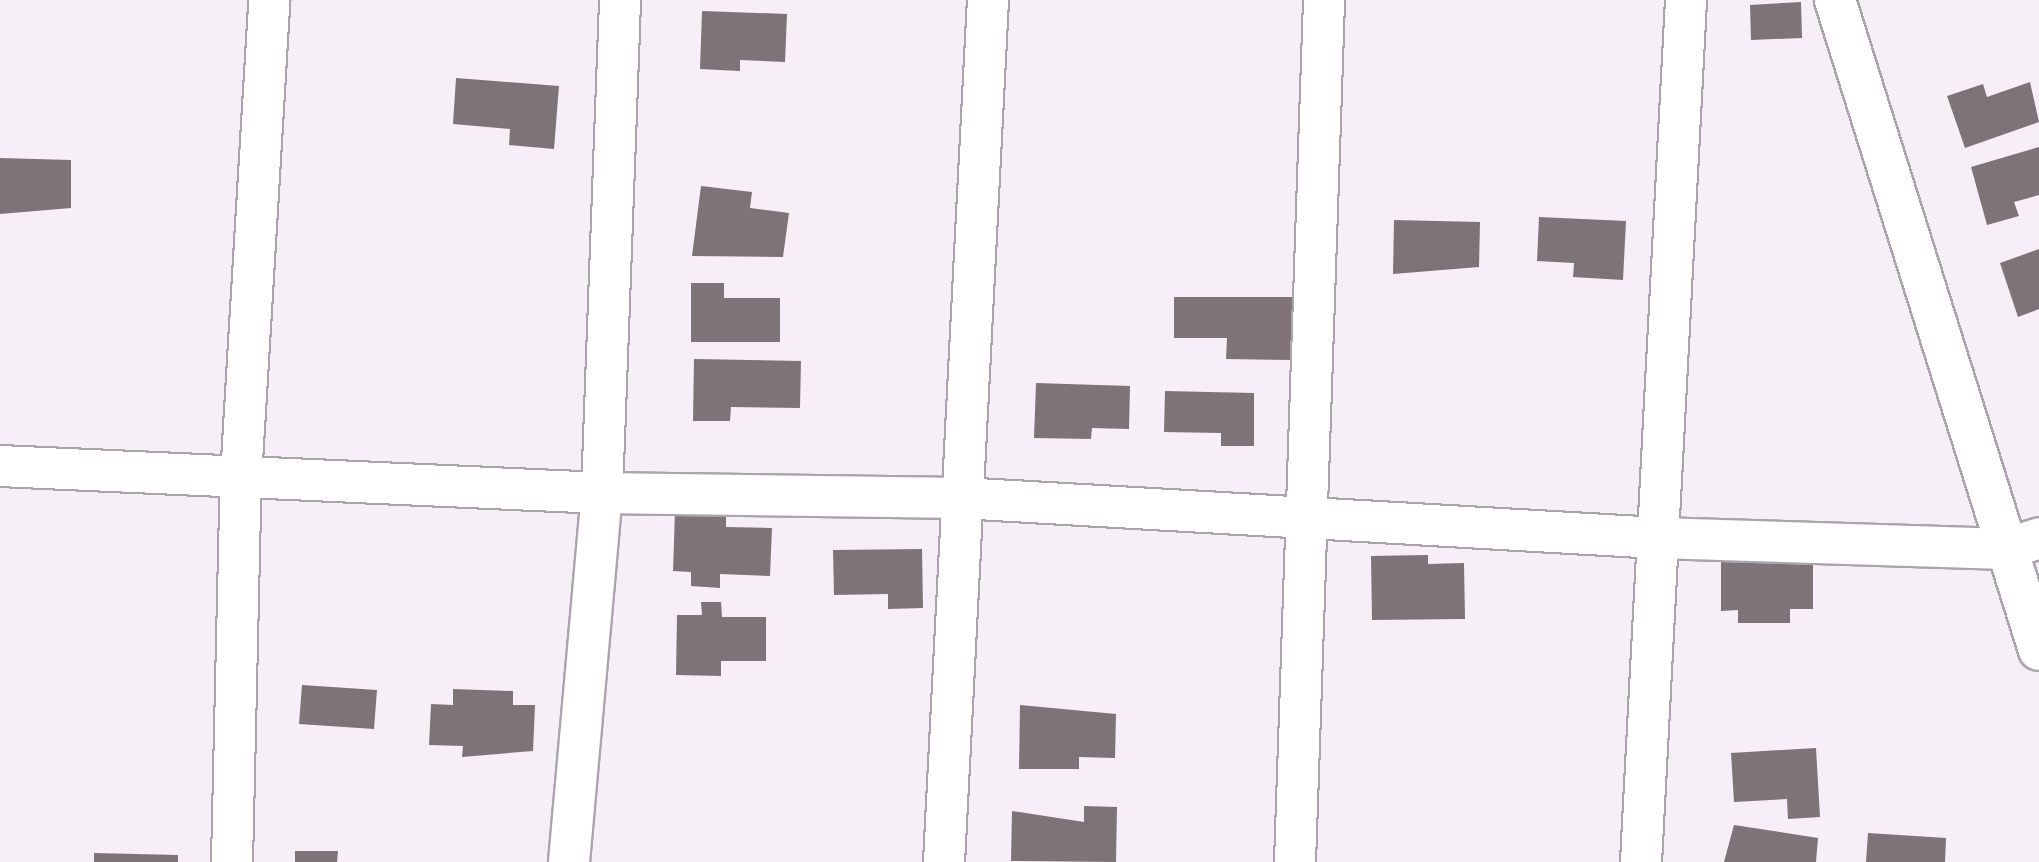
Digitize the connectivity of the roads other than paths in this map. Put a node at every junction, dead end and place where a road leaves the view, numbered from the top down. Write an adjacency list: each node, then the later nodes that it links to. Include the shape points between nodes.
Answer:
1 (269, 0): 8 (street)
2 (620, 0): 9 (street)
3 (988, 0): 10 (street)
4 (1324, 0): 11 (street)
5 (1686, 0): 12 (street)
6 (1835, 0): 13 (street)
7 (0, 466): 8 (street)
8 (241, 478): 9 (street); 15 (street)
9 (602, 493): 10 (street); 16 (street)
10 (960, 498): 11 (street); 17 (street)
11 (1308, 517): 12 (street); 18 (street)
12 (1658, 538): 13 (street); 19 (street)
13 (2022, 544): 14 (street)
14 (2039, 650)
15 (232, 862)
16 (569, 862)
17 (944, 862)
18 (1295, 862)
19 (1641, 862)

